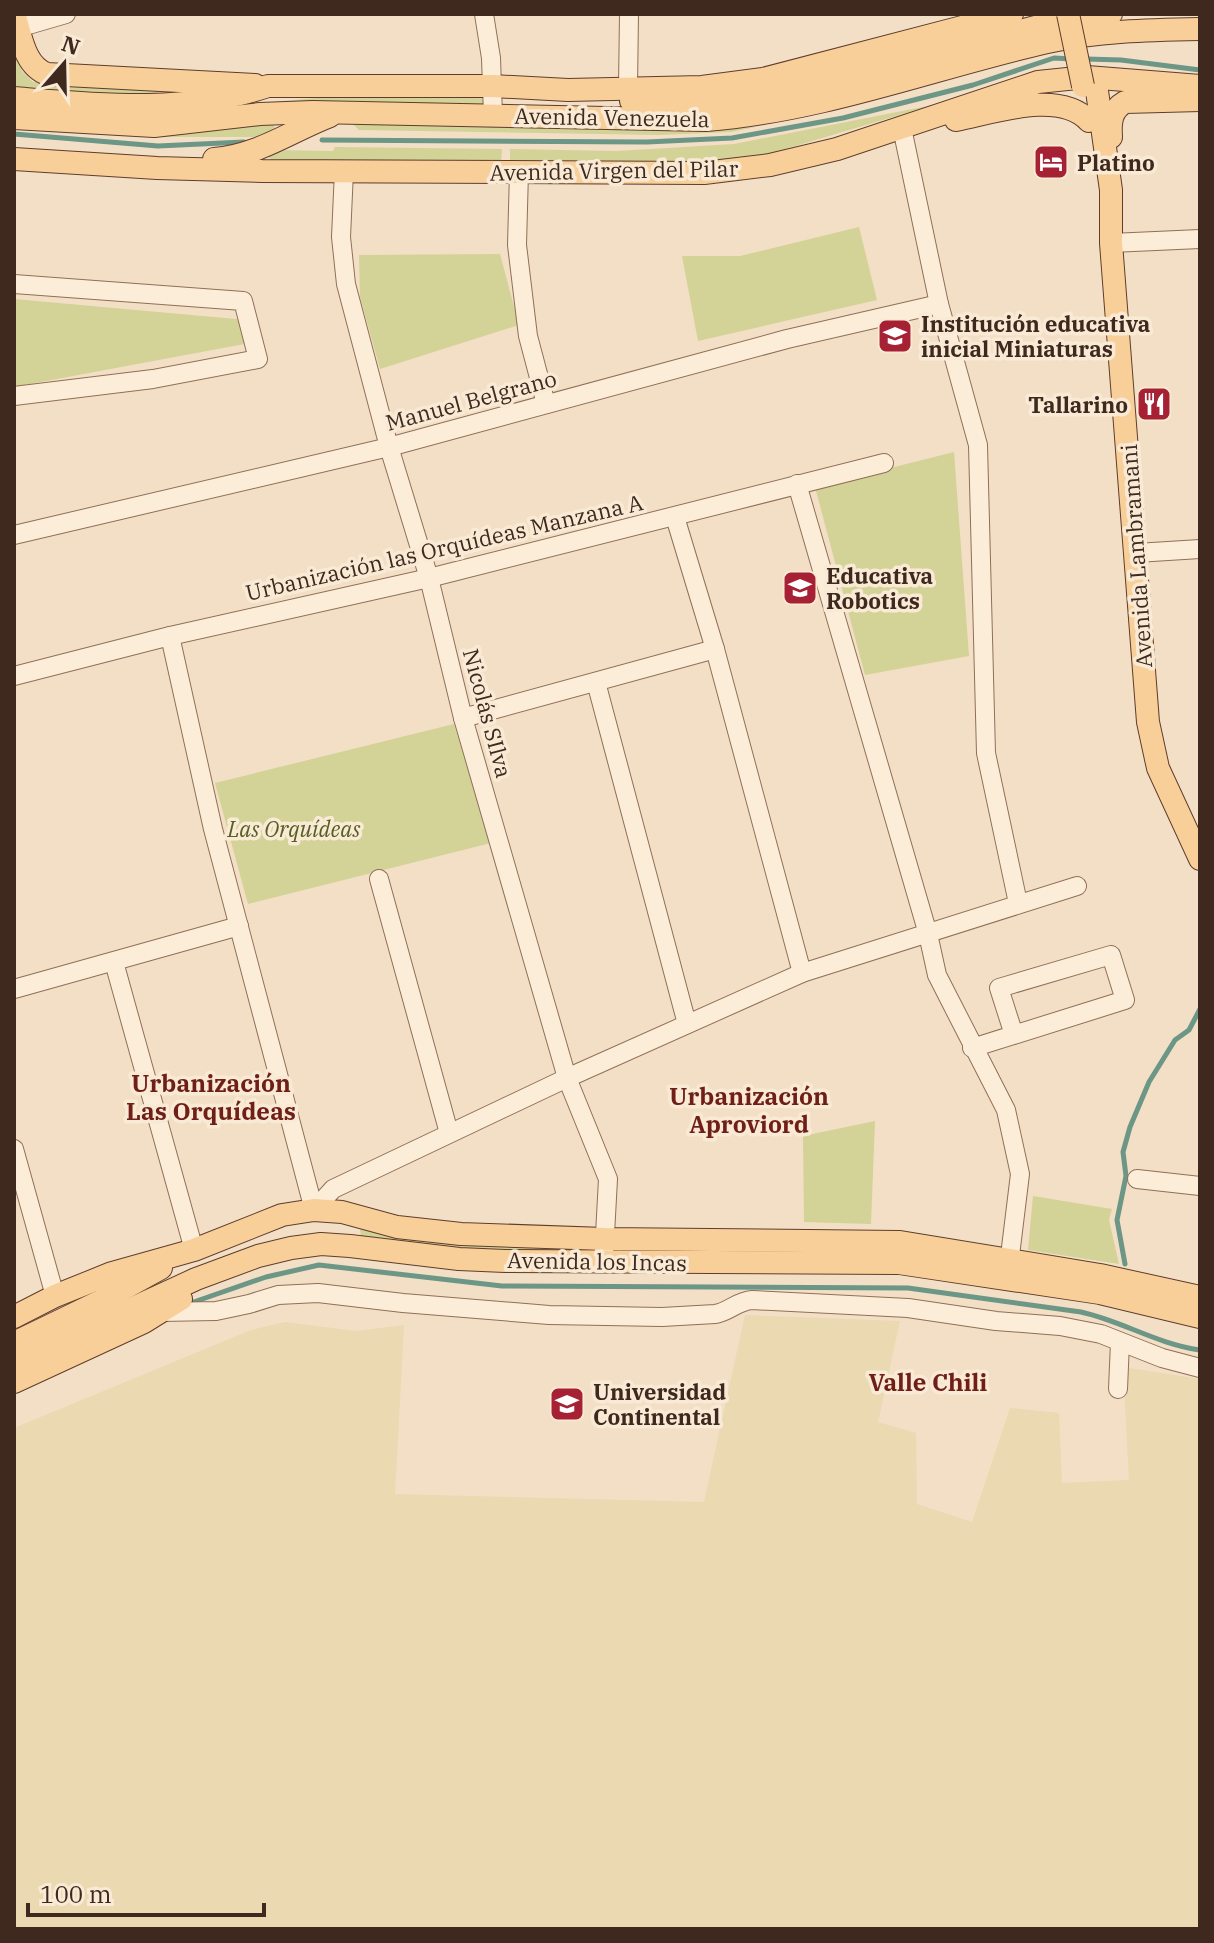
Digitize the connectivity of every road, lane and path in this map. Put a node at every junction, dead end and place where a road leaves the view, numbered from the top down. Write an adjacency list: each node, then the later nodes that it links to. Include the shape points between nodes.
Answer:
1 (66, 14): 8 (street)
2 (484, 14): 12 (street)
3 (629, 14): 14 (street)
4 (1012, 14): 14 (main road, Avenida Venezuela, via 763,79 702,87)
5 (1068, 14): 10 (main road, bridge)
6 (1083, 14): 10 (main road)
7 (1111, 14): 15 (main road, Avenida Venezuela, via 1047,24 742,99 668,103 593,98)
8 (15, 23): 11 (main road, via 30,63 47,74)
9 (1200, 29): 19 (main road, Avenida Venezuela, via 1123,31 1050,42 744,117)
10 (1090, 85): 22 (main road, Avenida Lambramani); 28 (main road, Avenida Lambramani)
11 (268, 86): 12 (main road, Avenida Venezuela); 16 (main road, Avenida Venezuela, via 235,97 159,106)
12 (493, 86): 15 (main road, Avenida Venezuela); 19 (street)
13 (1200, 86): 21 (main road, Avenida Virgen del Pilar, via 1065,78 1009,90)
14 (628, 87): 15 (main road, Avenida Venezuela)
15 (568, 90)
16 (14, 98)
17 (1200, 100): 28 (main road, via 1138,100 1119,106 1110,124)
18 (339, 113): 19 (main road, Avenida Venezuela); 20 (main road, Avenida Venezuela, via 260,114 154,126); 25 (main road, via 241,156)
19 (493, 115)
20 (14, 118)
21 (927, 119): 22 (main road, via 951,121 1051,104 1072,109); 23 (main road, Avenida Virgen del Pilar)
22 (1089, 121): 30 (main road, Avenida Lambramani)
23 (902, 128): 27 (main road, Avenida Virgen del Pilar, via 837,149 740,170); 32 (street)
24 (14, 159): 25 (main road, Avenida Virgen del Pilar)
25 (125, 164): 26 (main road, Avenida Virgen del Pilar)
26 (344, 171): 27 (main road, Avenida Virgen del Pilar); 35 (street, Nicolás SIlva, via 341,237 346,284)
27 (519, 172): 34 (street, via 517,245 528,336)
28 (1111, 190): 30 (main road, Avenida Lambramani)
29 (1200, 239): 30 (street)
30 (1111, 243): 41 (main road, Avenida Lambramani)
31 (14, 284): 33 (street, via 243,301 258,359 153,379)
32 (939, 304): 34 (street, Manuel Belgrano); 51 (street, via 978,445 986,753)
33 (14, 396)
34 (546, 404): 35 (street, Manuel Belgrano)
35 (389, 447): 39 (street, Manuel Belgrano); 42 (street, Nicolás SIlva)
36 (884, 463): 37 (street, Urbanización las Orquídeas Manzana A)
37 (797, 484): 38 (street, Urbanización las Orquídeas Manzana A); 53 (street)
38 (675, 517): 42 (street, Urbanización las Orquídeas Manzana A); 44 (street)
39 (14, 535)
40 (1200, 549): 41 (street)
41 (1136, 553): 48 (main road, Avenida Lambramani, via 1152,745)
42 (429, 578): 43 (street, Urbanización las Orquídeas Manzana A); 47 (street, Nicolás SIlva)
43 (170, 636): 45 (street, Urbanización las Orquídeas Manzana A); 52 (street)
44 (715, 649): 46 (street); 55 (street)
45 (14, 676)
46 (596, 682): 47 (street); 57 (street)
47 (463, 718): 60 (street, Nicolás SIlva)
48 (1200, 859)
49 (379, 879): 61 (street)
50 (1077, 886): 51 (street)
51 (1018, 903): 53 (street)
52 (239, 926): 54 (street); 65 (street)
53 (928, 934): 55 (street); 59 (street, via 937,975)
54 (114, 962): 56 (street); 70 (street)
55 (802, 973): 57 (street)
56 (14, 989)
57 (687, 1024): 60 (street)
58 (1014, 1035): 58 (street, via 1125,1000 1111,955 999,988); 59 (street)
59 (972, 1048): 75 (street, via 1006,1110 1020,1174)
60 (567, 1078): 61 (street); 68 (street, Nicolás SIlva, via 608,1179)
61 (449, 1133): 65 (street, via 333,1189)
62 (14, 1149): 78 (street)
63 (1137, 1179): 64 (street)
64 (1200, 1186)
65 (314, 1210): 66 (main road, Avenida los Incas); 67 (main road, Avenida los Incas)
66 (282, 1215): 69 (main road, via 296,1234); 70 (main road, Avenida los Incas)
67 (410, 1228): 68 (main road, Avenida los Incas); 72 (main road)
68 (605, 1239): 71 (main road, Avenida los Incas); 73 (street, Nicolás SIlva)
69 (291, 1248): 72 (main road, Avenida los Incas, via 321,1244); 74 (main road, Avenida los Incas)
70 (194, 1250): 78 (main road, Avenida los Incas); 85 (main road, Avenida los Incas)
71 (789, 1251): 73 (main road, Avenida los Incas); 75 (main road, Avenida los Incas, via 900,1242)
72 (408, 1253): 73 (main road, Avenida los Incas)
73 (603, 1263)
74 (237, 1264): 80 (main road); 86 (main road, Avenida los Incas)
75 (1008, 1269): 76 (main road, Avenida los Incas)
76 (1100, 1284): 77 (main road); 79 (main road, Avenida los Incas); 82 (main road, Avenida los Incas); 83 (main road, via 1176,1325)
77 (1200, 1284)
78 (55, 1296): 81 (main road, Avenida los Incas)
79 (1200, 1297)
80 (160, 1312): 84 (street, via 216,1311 278,1295 318,1293 588,1316 715,1314 746,1300 780,1300 1060,1326); 88 (main road)
81 (14, 1317)
82 (1200, 1317)
83 (1200, 1330)
84 (1120, 1342): 87 (street); 89 (street)
85 (14, 1343)
86 (14, 1363)
87 (1200, 1368)
88 (14, 1382)
89 (1118, 1389)

